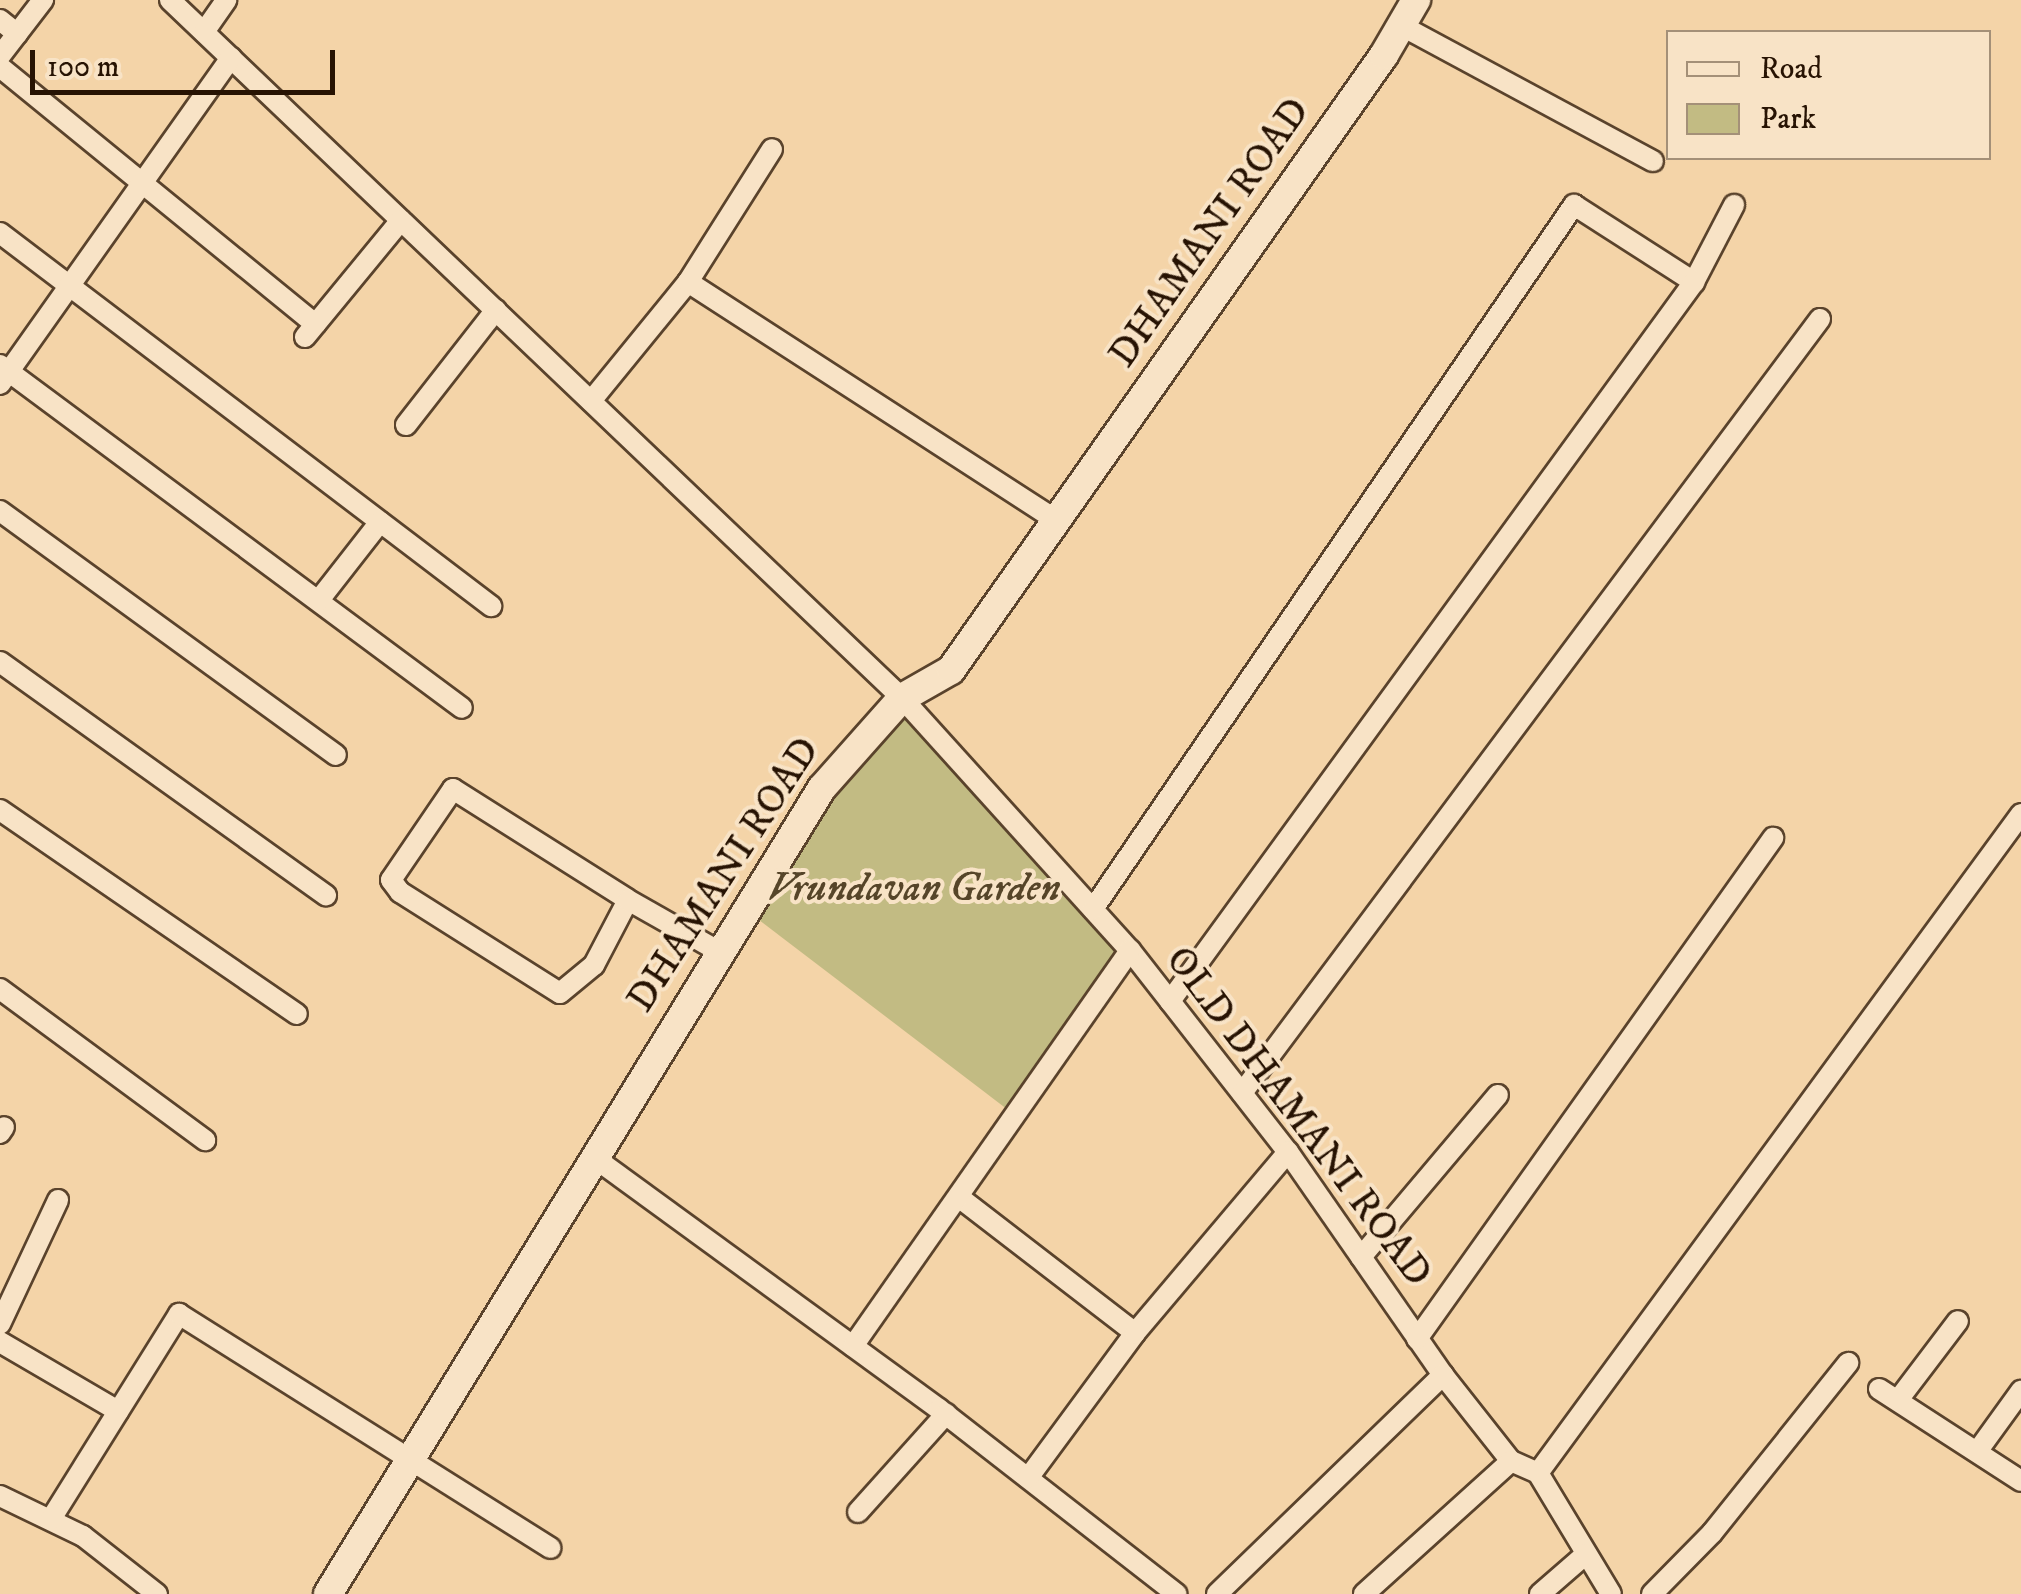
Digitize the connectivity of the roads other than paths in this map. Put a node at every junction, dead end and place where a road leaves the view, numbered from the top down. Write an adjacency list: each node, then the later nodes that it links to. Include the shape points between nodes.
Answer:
1 (43, 0): 8 (street)
2 (170, 0): 7 (street, OLD DHAMANI ROAD)
3 (226, 0): 7 (street)
4 (1416, 0): 6 (main road, DHAMANI ROAD)
5 (0, 20): 8 (street)
6 (1402, 26): 13 (street); 27 (main road, DHAMANI ROAD)
7 (204, 32): 10 (street, OLD DHAMANI ROAD)
8 (17, 34): 9 (street)
9 (0, 56)
10 (231, 58): 14 (street); 16 (street, OLD DHAMANI ROAD)
11 (0, 67): 14 (street)
12 (772, 149): 18 (street)
13 (1653, 161)
14 (144, 190): 16 (street, via 310,330); 20 (street)
15 (1734, 204): 19 (street)
16 (401, 220): 21 (street, OLD DHAMANI ROAD)
17 (0, 233): 20 (street)
18 (688, 282): 24 (street); 27 (street)
19 (1694, 282): 40 (street, via 1574,204); 44 (street)
20 (72, 286): 23 (street); 28 (street)
21 (496, 310): 24 (street, OLD DHAMANI ROAD); 25 (street)
22 (1820, 319): 46 (street)
23 (3, 374): 29 (street)
24 (591, 401): 32 (street, OLD DHAMANI ROAD)
25 (406, 425)
26 (0, 512): 34 (street)
27 (1056, 520): 32 (main road, DHAMANI ROAD, via 951,670)
28 (380, 522): 29 (street); 30 (street)
29 (319, 600): 33 (street)
30 (490, 606)
31 (0, 662): 38 (street)
32 (902, 698): 40 (street, OLD DHAMANI ROAD); 42 (main road, DHAMANI ROAD, via 822,788)
33 (462, 708)
34 (336, 755)
35 (0, 810): 45 (street)
36 (2021, 814): 70 (street)
37 (1773, 838): 57 (street)
38 (326, 896)
39 (626, 899): 42 (street, via 452,788 392,880 400,892 560,993 594,965 628,900)
40 (1092, 908): 41 (street, OLD DHAMANI ROAD)
41 (1130, 950): 44 (street, OLD DHAMANI ROAD); 51 (street)
42 (720, 952): 50 (main road, DHAMANI ROAD)
43 (1, 991): 48 (street)
44 (1170, 1001): 46 (street, OLD DHAMANI ROAD)
45 (298, 1014)
46 (1242, 1093): 49 (street, OLD DHAMANI ROAD)
47 (1498, 1095): 53 (street)
48 (206, 1140)
49 (1288, 1152): 53 (street, OLD DHAMANI ROAD); 56 (street)
50 (592, 1156): 59 (street); 68 (main road, DHAMANI ROAD)
51 (960, 1198): 56 (street); 59 (street)
52 (58, 1200): 55 (street)
53 (1361, 1257): 57 (street, OLD DHAMANI ROAD)
54 (1958, 1321): 64 (street)
55 (0, 1324)
56 (1135, 1333): 71 (street)
57 (1418, 1339): 61 (street, OLD DHAMANI ROAD)
58 (0, 1342): 65 (street)
59 (853, 1346): 66 (street)
60 (1848, 1363): 85 (street, via 1712,1533)
61 (1443, 1376): 69 (street, OLD DHAMANI ROAD); 81 (street)
62 (1878, 1389): 64 (street)
63 (2021, 1391): 67 (street)
64 (1898, 1400): 67 (street)
65 (118, 1411): 68 (street, via 178,1314); 75 (street)
66 (946, 1414): 71 (street); 74 (street)
67 (1979, 1450): 72 (street)
68 (414, 1460): 76 (street); 79 (main road, DHAMANI ROAD)
69 (1511, 1461): 70 (street, OLD DHAMANI ROAD); 82 (street)
70 (1538, 1472): 77 (street)
71 (1028, 1478): 80 (street)
72 (2021, 1480)
73 (0, 1496): 75 (street)
74 (858, 1512)
75 (51, 1519): 78 (street)
76 (550, 1548)
77 (1586, 1554): 83 (street); 84 (street)
78 (157, 1594)
79 (328, 1594)
80 (1178, 1594)
81 (1217, 1594)
82 (1364, 1594)
83 (1540, 1594)
84 (1611, 1594)
85 (1652, 1594)

